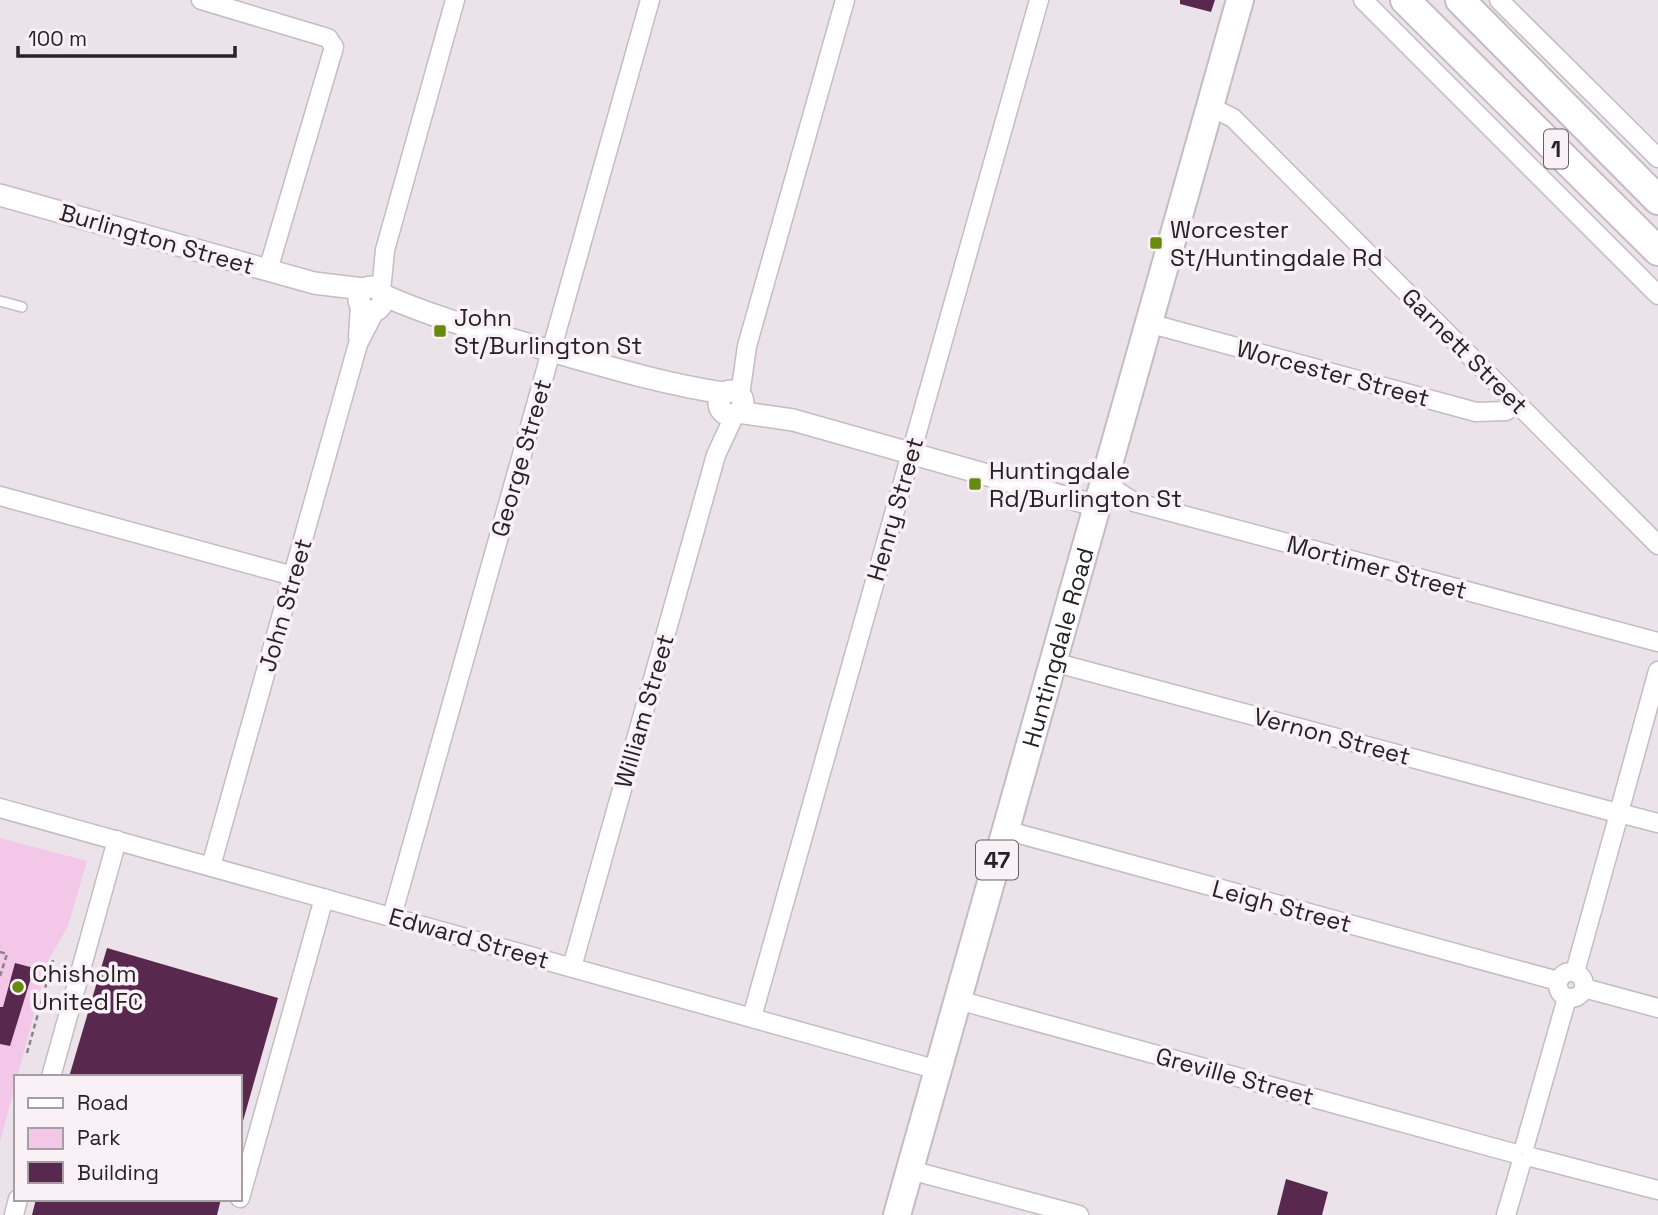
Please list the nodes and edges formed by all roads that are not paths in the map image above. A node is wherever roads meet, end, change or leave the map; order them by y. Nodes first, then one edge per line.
1 (201, 0) edge
2 (455, 0) edge
3 (650, 0) edge
4 (845, 0) edge
5 (1039, 0) edge
6 (1240, 0) edge
7 (1363, 0) edge
8 (1405, 0) edge
9 (1460, 0) edge
10 (1499, 0) edge
11 (1209, 106) junction
12 (1658, 158) edge
13 (0, 195) edge
14 (1658, 200) edge
15 (1658, 251) edge
16 (268, 270) junction
17 (1658, 295) edge
18 (371, 299) junction
19 (0, 301) edge
20 (22, 307) dead end
21 (1148, 324) junction
22 (551, 351) junction
23 (731, 403) junction
24 (1517, 403) junction
25 (911, 453) junction
26 (1105, 477) junction
27 (0, 496) edge
28 (1097, 506) junction
29 (1658, 545) edge
30 (293, 576) junction
31 (1658, 642) edge
32 (1053, 662) junction
33 (1658, 671) edge
34 (0, 808) edge
35 (1619, 813) junction
36 (1658, 823) edge
37 (1005, 830) junction
38 (117, 840) junction
39 (211, 866) junction
40 (324, 898) junction
41 (392, 916) junction
42 (572, 967) junction
43 (1574, 972) junction
44 (1558, 981) junction
45 (1584, 988) junction
46 (1567, 998) junction
47 (958, 1000) junction
48 (1658, 1008) edge
49 (752, 1017) junction
50 (938, 1070) junction
51 (52, 1075) edge
52 (1522, 1155) junction
53 (910, 1170) junction
54 (1658, 1190) edge
55 (242, 1192) edge
56 (897, 1215) edge
57 (1079, 1215) edge
58 (1506, 1215) edge

1 - 16 street
2 - 18 street, John Street
3 - 22 street, George Street
4 - 23 street, William Street
5 - 25 street, Henry Street
6 - 11 main road, Huntingdale Road / 47
7 - 17 street
8 - 15 highway, 1
9 - 14 highway, 1
10 - 12 street
11 - 21 main road, Huntingdale Road / 47
11 - 24 street, Garnett Street
13 - 16 street, Burlington Street
16 - 18 street, Burlington Street
18 - 22 street, Burlington Street
18 - 30 street, John Street
19 - 20 lane
21 - 24 street, Worcester Street
21 - 26 main road, Huntingdale Road / 47
22 - 23 street, Burlington Street
22 - 41 street, George Street
23 - 25 street, Burlington Street
23 - 42 street, William Street
24 - 29 street, Garnett Street
25 - 28 street, Burlington Street
25 - 49 street, Henry Street
26 - 28 main road, Huntingdale Road / 47
26 - 31 street, Mortimer Street
27 - 30 street
28 - 32 main road, Huntingdale Road / 47
30 - 39 street, John Street
32 - 35 street, Vernon Street
32 - 37 main road, Huntingdale Road / 47
33 - 35 street
34 - 38 street, Edward Street
35 - 36 street, Vernon Street
35 - 43 street
37 - 44 street, Leigh Street
37 - 47 main road, Huntingdale Road / 47
38 - 39 street, Edward Street
38 - 51 street
39 - 40 street, Edward Street
40 - 41 street, Edward Street
40 - 55 street
41 - 42 street, Edward Street
42 - 49 street, Edward Street
43 - 44 street
43 - 45 street
44 - 46 street
45 - 46 street
45 - 48 street
46 - 52 street
47 - 50 main road, Huntingdale Road / 47
47 - 52 street, Greville Street
49 - 50 street, Edward Street
50 - 53 main road, Huntingdale Road / 47
52 - 54 street, Greville Street
52 - 58 street
53 - 56 main road, Huntingdale Road / 47
53 - 57 street

